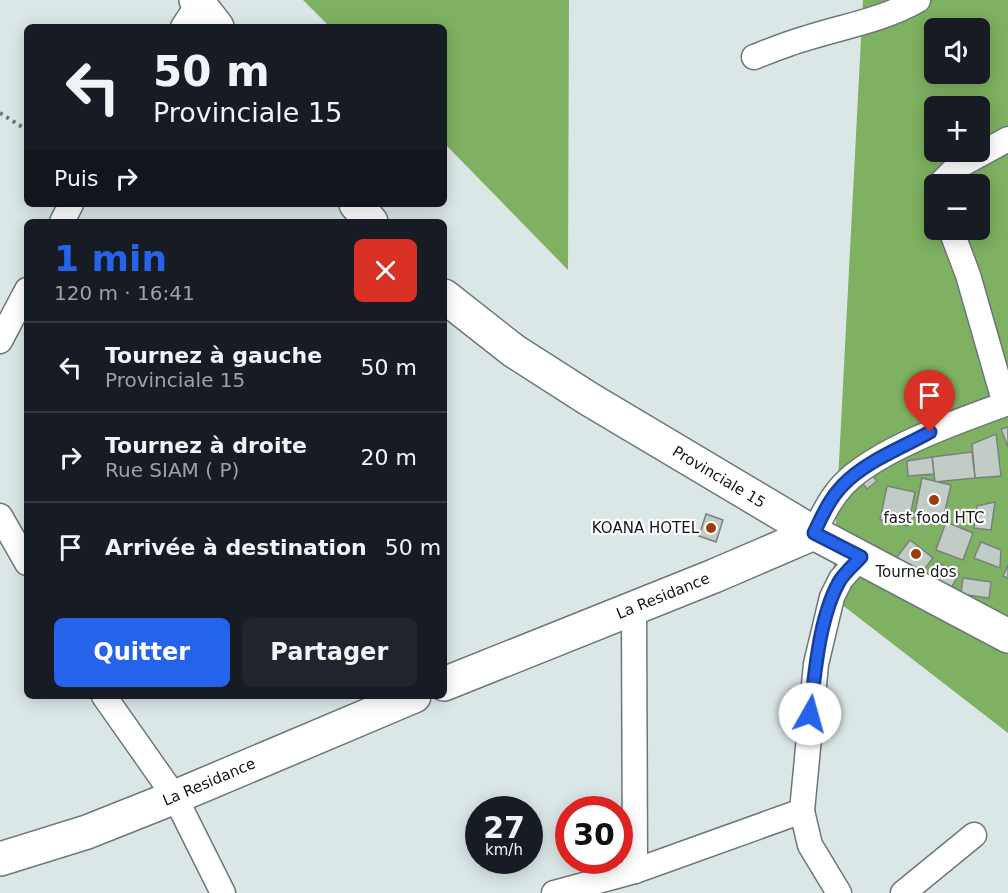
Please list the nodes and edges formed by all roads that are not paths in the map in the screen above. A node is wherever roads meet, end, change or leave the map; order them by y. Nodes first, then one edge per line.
1 (918, 0) edge
2 (754, 57) dead end
3 (1008, 139) edge
4 (950, 174) edge
5 (358, 207) edge
6 (368, 219) edge
7 (955, 240) edge
8 (24, 296) edge
9 (447, 298) edge
10 (0, 341) edge
11 (1007, 404) edge
12 (0, 516) edge
13 (814, 533) junction
14 (861, 557) junction
15 (24, 558) edge
16 (634, 608) junction
17 (1008, 636) edge
18 (447, 683) edge
19 (106, 699) edge
20 (407, 699) edge
21 (175, 797) junction
22 (802, 811) junction
23 (974, 835) dead end
24 (0, 859) edge
25 (635, 871) junction
26 (223, 893) edge
27 (554, 893) edge
28 (839, 893) edge
29 (903, 893) edge

1 - 2 street
3 - 4 street
5 - 6 street
7 - 11 street
8 - 10 street
9 - 13 street, Provinciale 15
11 - 13 street
12 - 15 street
13 - 14 street, Provinciale 15
13 - 16 street, La Residance
14 - 17 street, Provinciale 15
14 - 22 street
16 - 18 street, La Residance
16 - 25 street
19 - 21 street
20 - 21 street, La Residance
21 - 24 street, La Residance
21 - 26 street
22 - 25 street
22 - 28 street
23 - 29 street
25 - 27 street

